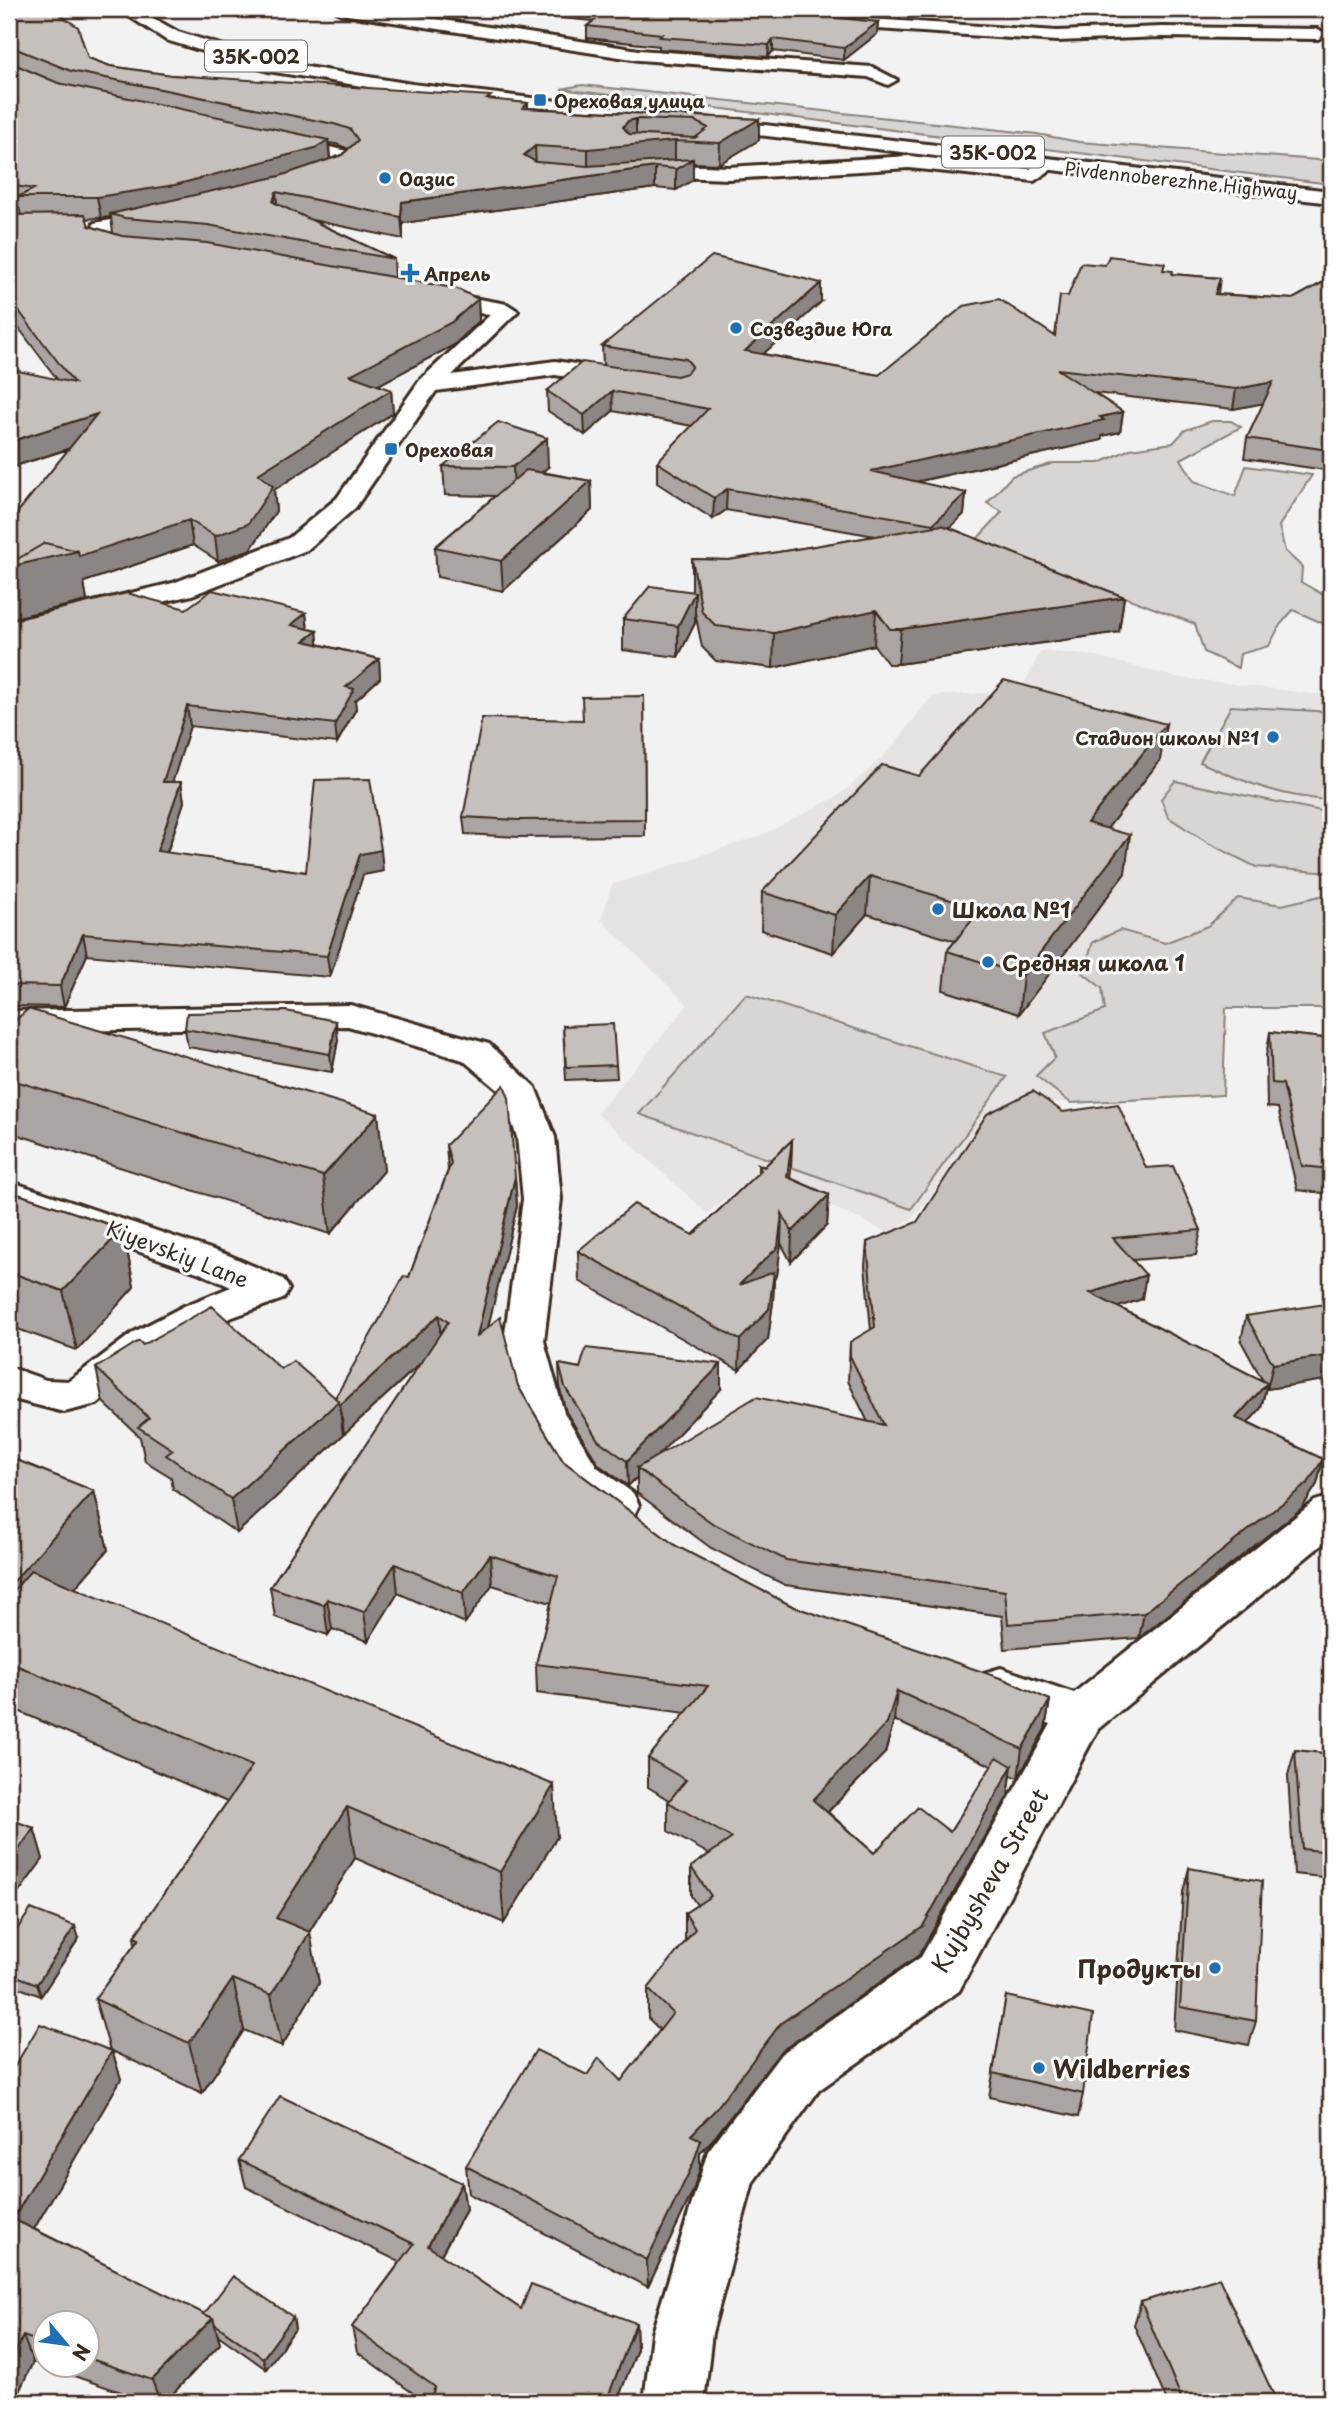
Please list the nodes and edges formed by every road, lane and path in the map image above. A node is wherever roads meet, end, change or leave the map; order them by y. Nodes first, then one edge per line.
1 (126, 9) edge
2 (138, 9) edge
3 (341, 9) edge
4 (803, 19) edge
5 (1318, 34) dead end
6 (888, 80) dead end
7 (255, 136) edge
8 (748, 152) edge
9 (861, 163) junction
10 (1048, 165) junction
11 (624, 177) edge
12 (285, 187) edge
13 (1331, 190) edge
14 (1331, 197) edge
15 (179, 215) edge
16 (75, 227) edge
17 (101, 227) junction
18 (158, 251) edge
19 (405, 293) edge
20 (650, 382) edge
21 (428, 385) junction
22 (9, 630) edge
23 (9, 1022) edge
24 (9, 1193) edge
25 (9, 1382) edge
26 (1330, 1517) edge
27 (649, 1528) edge
28 (962, 1674) edge
29 (1082, 1715) junction
30 (674, 2402) edge

1 - 10 main road, Pivdennoberezhne Highway
2 - 13 main road, Pivdennoberezhne Highway / 35К-002
3 - 6 main road
4 - 5 main road
7 - 12 main road
8 - 9 main road
9 - 10 main road
9 - 11 main road
10 - 14 main road, Pivdennoberezhne Highway
15 - 17 main road
16 - 17 main road
17 - 18 main road
19 - 21 main road
20 - 21 main road
21 - 22 main road
23 - 27 main road
24 - 25 main road, Kiyevskiy Lane
26 - 29 main road, Kujbysheva Street
28 - 29 main road
29 - 30 main road, Kujbysheva Street

